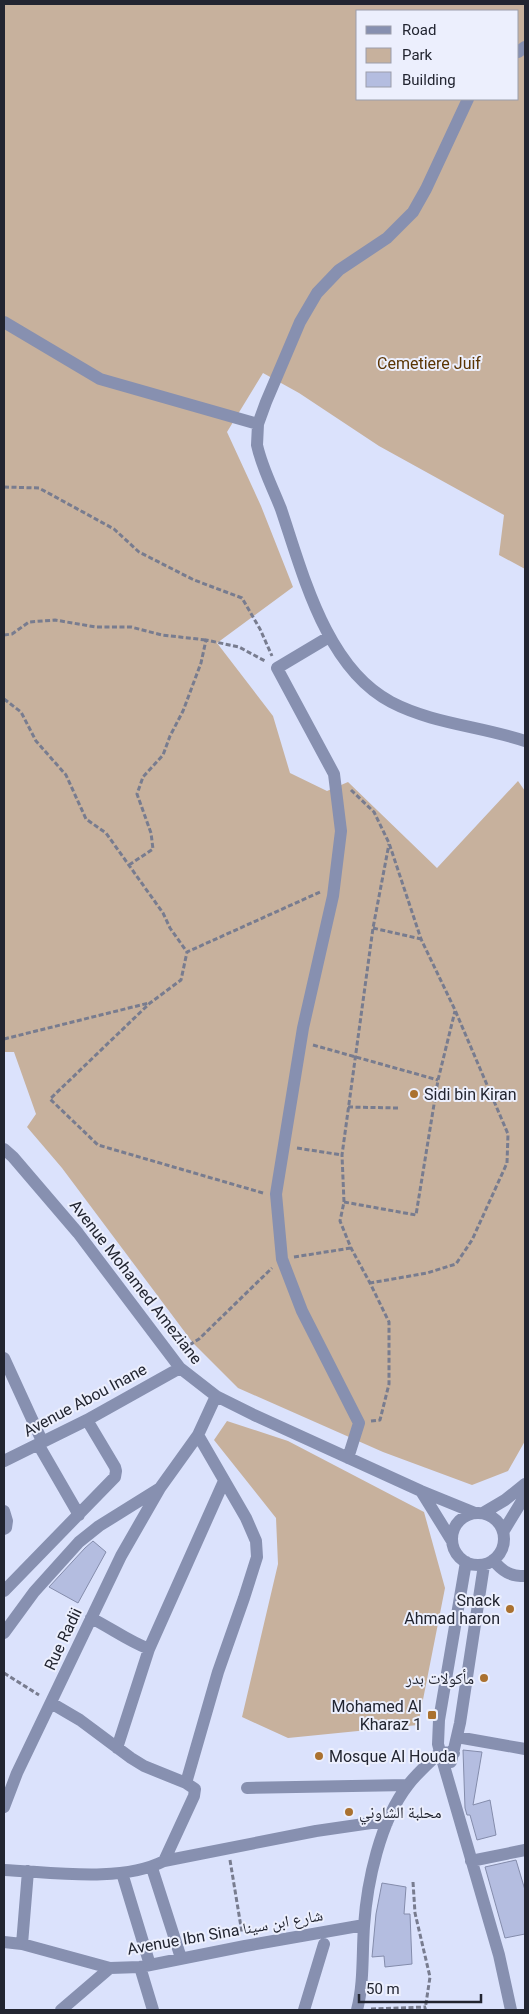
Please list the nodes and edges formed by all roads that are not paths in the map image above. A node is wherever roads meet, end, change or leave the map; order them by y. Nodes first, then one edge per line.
1 (468, 100) edge
2 (4, 322) edge
3 (258, 424) junction
4 (329, 637) junction
5 (525, 740) edge
6 (4, 1149) edge
7 (4, 1358) edge
8 (180, 1368) junction
9 (216, 1396) junction
10 (87, 1420) junction
11 (198, 1435) junction
12 (40, 1442) junction
13 (348, 1458) junction
14 (4, 1461) edge
15 (224, 1481) junction
16 (525, 1484) edge
17 (160, 1488) junction
18 (422, 1491) junction
19 (525, 1496) edge
20 (4, 1511) edge
21 (479, 1513) junction
22 (79, 1515) junction
23 (4, 1530) edge
24 (504, 1532) junction
25 (452, 1541) junction
26 (466, 1562) junction
27 (489, 1562) junction
28 (525, 1576) edge
29 (4, 1592) edge
30 (90, 1618) junction
31 (4, 1633) edge
32 (149, 1649) junction
33 (51, 1703) junction
34 (457, 1738) junction
35 (117, 1748) junction
36 (525, 1749) edge
37 (440, 1752) junction
38 (454, 1753) junction
39 (448, 1776) junction
40 (186, 1783) junction
41 (408, 1785) junction
42 (247, 1788) dead end
43 (4, 1807) edge
44 (387, 1823) junction
45 (525, 1850) edge
46 (164, 1861) junction
47 (471, 1861) junction
48 (152, 1868) junction
49 (4, 1870) edge
50 (28, 1871) junction
51 (122, 1873) junction
52 (364, 1925) junction
53 (4, 1942) edge
54 (22, 1944) junction
55 (324, 1944) dead end
56 (182, 1958) junction
57 (145, 1966) junction
58 (110, 1968) junction
59 (61, 2010) edge
60 (153, 2010) edge
61 (304, 2010) edge
62 (357, 2010) edge
63 (511, 2010) edge

1 - 3 street
2 - 3 street
3 - 4 street
4 - 5 street
4 - 13 street
6 - 8 street, Avenue Mohamed Ameziane
7 - 12 street
8 - 9 street, Avenue Mohamed Ameziane
8 - 10 street, Avenue Abou Inane
9 - 11 street, Rue Radii
9 - 13 street, Avenue Mohamed Ameziane
10 - 12 street, Avenue Abou Inane
10 - 22 street
11 - 15 street
11 - 17 street, Rue Radii
12 - 14 street, Avenue Abou Inane
12 - 22 street
13 - 18 street, Avenue Mohamed Ameziane
15 - 32 street
15 - 40 street
16 - 21 street
17 - 30 street, Rue Radii
17 - 31 street
18 - 21 street, Avenue Mohamed Ameziane
18 - 25 street
19 - 24 street
20 - 23 street
21 - 24 street
21 - 25 street
22 - 29 street
24 - 27 street
25 - 26 street
26 - 27 street
26 - 37 street
27 - 28 street
27 - 34 street
30 - 32 street
30 - 33 street, Rue Radii
32 - 35 street
33 - 35 street
33 - 43 street, Rue Radii
34 - 36 street
34 - 38 street
35 - 40 street
37 - 38 street
37 - 39 street
37 - 41 street
38 - 39 street
39 - 47 street
40 - 46 street
41 - 42 street
41 - 44 street
44 - 46 street
44 - 52 street
45 - 47 street
46 - 48 street
47 - 63 street
48 - 51 street
48 - 56 street
49 - 50 street
50 - 51 street
50 - 54 street
51 - 57 street
52 - 56 street, Avenue Ibn Sina شارع ابن سينا
52 - 62 street
53 - 54 street, Avenue Ibn Sina شارع ابن سينا
54 - 58 street, Avenue Ibn Sina شارع ابن سينا
55 - 61 street
56 - 57 street, Avenue Ibn Sina شارع ابن سينا
57 - 58 street, Avenue Ibn Sina شارع ابن سينا
57 - 60 street
58 - 59 street

